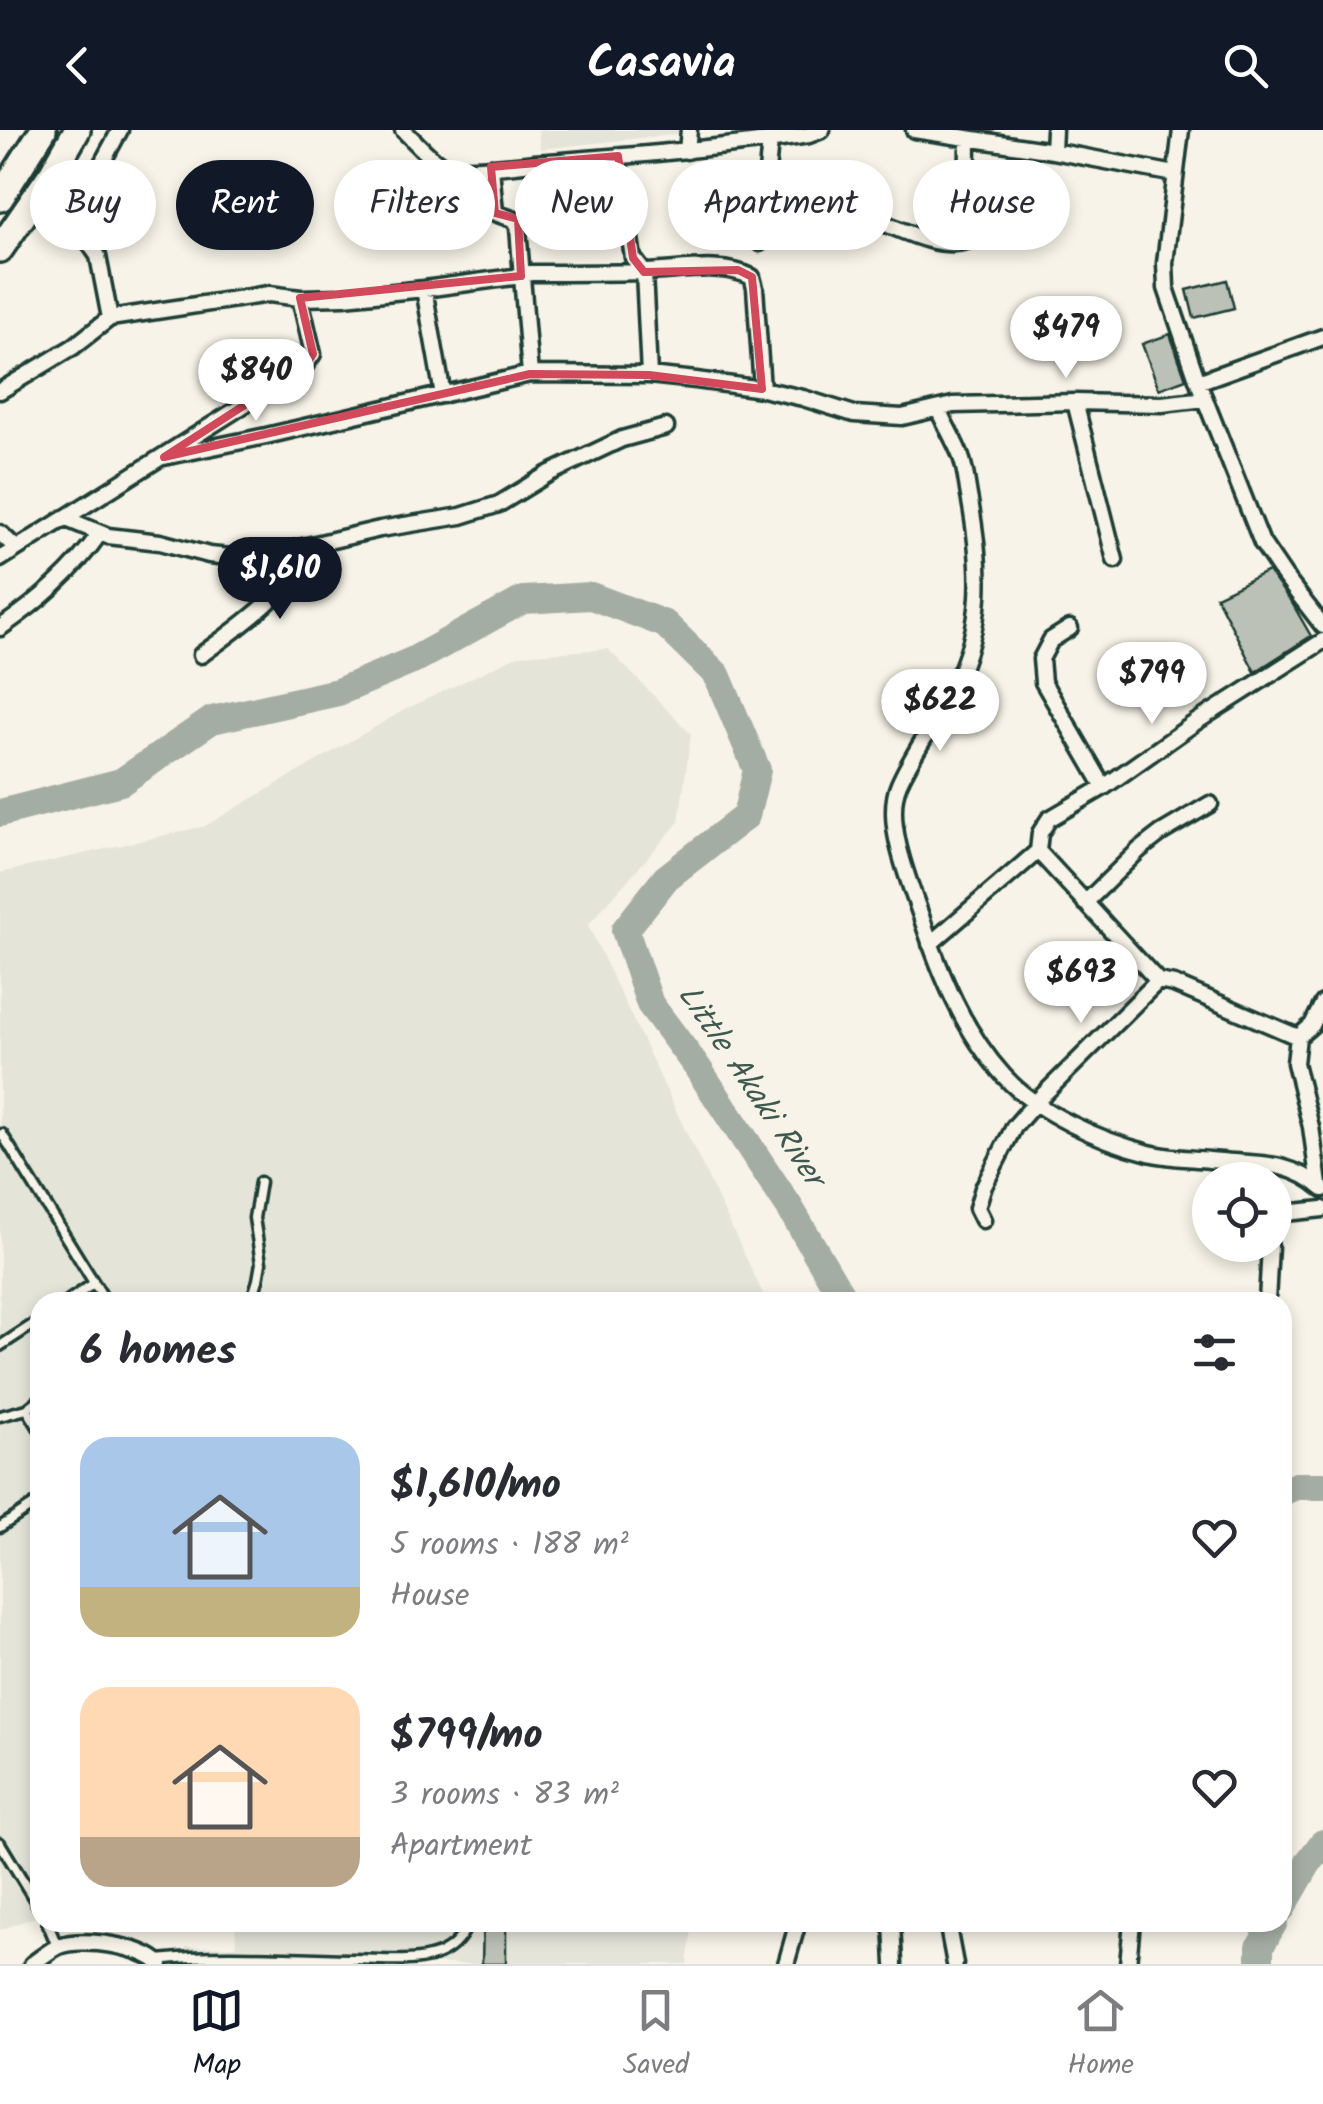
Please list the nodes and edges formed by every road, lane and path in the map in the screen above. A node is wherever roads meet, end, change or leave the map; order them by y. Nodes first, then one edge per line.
1 (43, 130) edge
2 (77, 130) edge
3 (120, 130) edge
4 (403, 130) edge
5 (689, 130) edge
6 (819, 130) edge
7 (914, 130) edge
8 (1054, 130) edge
9 (1181, 130) edge
10 (968, 138) junction
11 (770, 141) junction
12 (687, 151) junction
13 (1052, 151) junction
14 (618, 156) junction
15 (60, 160) edge
16 (104, 160) edge
17 (437, 160) edge
18 (768, 160) edge
19 (495, 166) edge
20 (1175, 174) junction
21 (0, 198) edge
22 (30, 205) edge
23 (495, 212) edge
24 (893, 226) edge
25 (0, 249) edge
26 (94, 250) edge
27 (644, 272) junction
28 (521, 276) junction
29 (424, 289) junction
30 (300, 298) junction
31 (110, 318) junction
32 (1323, 338) edge
33 (530, 374) junction
34 (649, 375) junction
35 (1198, 382) junction
36 (762, 389) junction
37 (0, 391) edge
38 (443, 395) junction
39 (1205, 399) junction
40 (1075, 402) junction
41 (938, 409) junction
42 (666, 428) dead end
43 (164, 457) junction
44 (64, 518) junction
45 (0, 533) edge
46 (100, 533) junction
47 (312, 546) junction
48 (16, 548) junction
49 (0, 558) edge
50 (1114, 560) dead end
51 (1323, 626) edge
52 (0, 628) edge
53 (1070, 628) dead end
54 (1323, 641) edge
55 (201, 655) dead end
56 (1104, 786) junction
57 (1210, 804) dead end
58 (1038, 850) junction
59 (1085, 903) junction
60 (930, 944) junction
61 (1158, 981) junction
62 (1323, 1003) edge
63 (1298, 1038) junction
64 (1034, 1103) junction
65 (2, 1134) edge
66 (260, 1182) dead end
67 (1321, 1187) edge
68 (1323, 1209) edge
69 (1292, 1213) edge
70 (983, 1220) dead end
71 (1269, 1262) edge
72 (93, 1284) junction
73 (81, 1292) edge
74 (99, 1292) edge
75 (254, 1292) edge
76 (1268, 1292) edge
77 (30, 1326) edge
78 (0, 1346) edge
79 (30, 1407) edge
80 (27, 1409) junction
81 (30, 1414) edge
82 (0, 1416) edge
83 (30, 1508) edge
84 (0, 1527) edge
85 (1, 1845) edge
86 (28, 1888) joint
87 (30, 1892) edge
88 (52, 1932) edge
89 (465, 1932) edge
90 (795, 1932) edge
91 (892, 1932) edge
92 (949, 1932) edge
93 (1131, 1932) edge
94 (57, 1946) junction
95 (159, 1962) edge
96 (32, 1964) edge
97 (786, 1964) edge
98 (894, 1964) edge
99 (955, 1964) edge
100 (1128, 1964) edge

1 - 21 highway
2 - 15 highway
3 - 16 street
4 - 17 street
5 - 12 street
6 - 11 street
7 - 10 street
8 - 13 street
9 - 20 street
10 - 13 street
10 - 24 street
11 - 12 street
11 - 18 street
12 - 14 street
13 - 20 street
14 - 19 street
14 - 27 street
20 - 35 street
22 - 25 highway
23 - 28 street
26 - 31 street
27 - 28 street
27 - 34 street
27 - 36 street
28 - 29 street
28 - 33 street
29 - 30 street
29 - 38 street
30 - 31 street
30 - 43 street
31 - 37 street
32 - 35 street
33 - 34 street
33 - 38 street
34 - 36 street
35 - 39 street
36 - 41 street
38 - 43 street
39 - 40 street
39 - 51 street
40 - 41 street
40 - 50 street
41 - 60 street
42 - 47 street
43 - 44 street
44 - 46 street
44 - 48 street
45 - 48 street
46 - 47 street
46 - 52 street
47 - 55 street
48 - 49 street
53 - 56 street
54 - 56 street
56 - 58 street
57 - 59 street
58 - 59 street
58 - 60 street
59 - 61 street
60 - 64 street
61 - 63 street
61 - 64 street
62 - 63 street
63 - 67 street
64 - 67 street
64 - 70 street
65 - 72 lane
66 - 75 lane
68 - 69 street
71 - 76 street
72 - 73 lane
72 - 74 lane
77 - 78 lane
79 - 80 lane
80 - 81 lane
80 - 82 lane
83 - 84 lane
85 - 86 lane
86 - 87 lane
88 - 94 lane
89 - 95 lane
90 - 97 street
91 - 98 street
92 - 99 street
93 - 100 street
94 - 95 street
94 - 96 street

